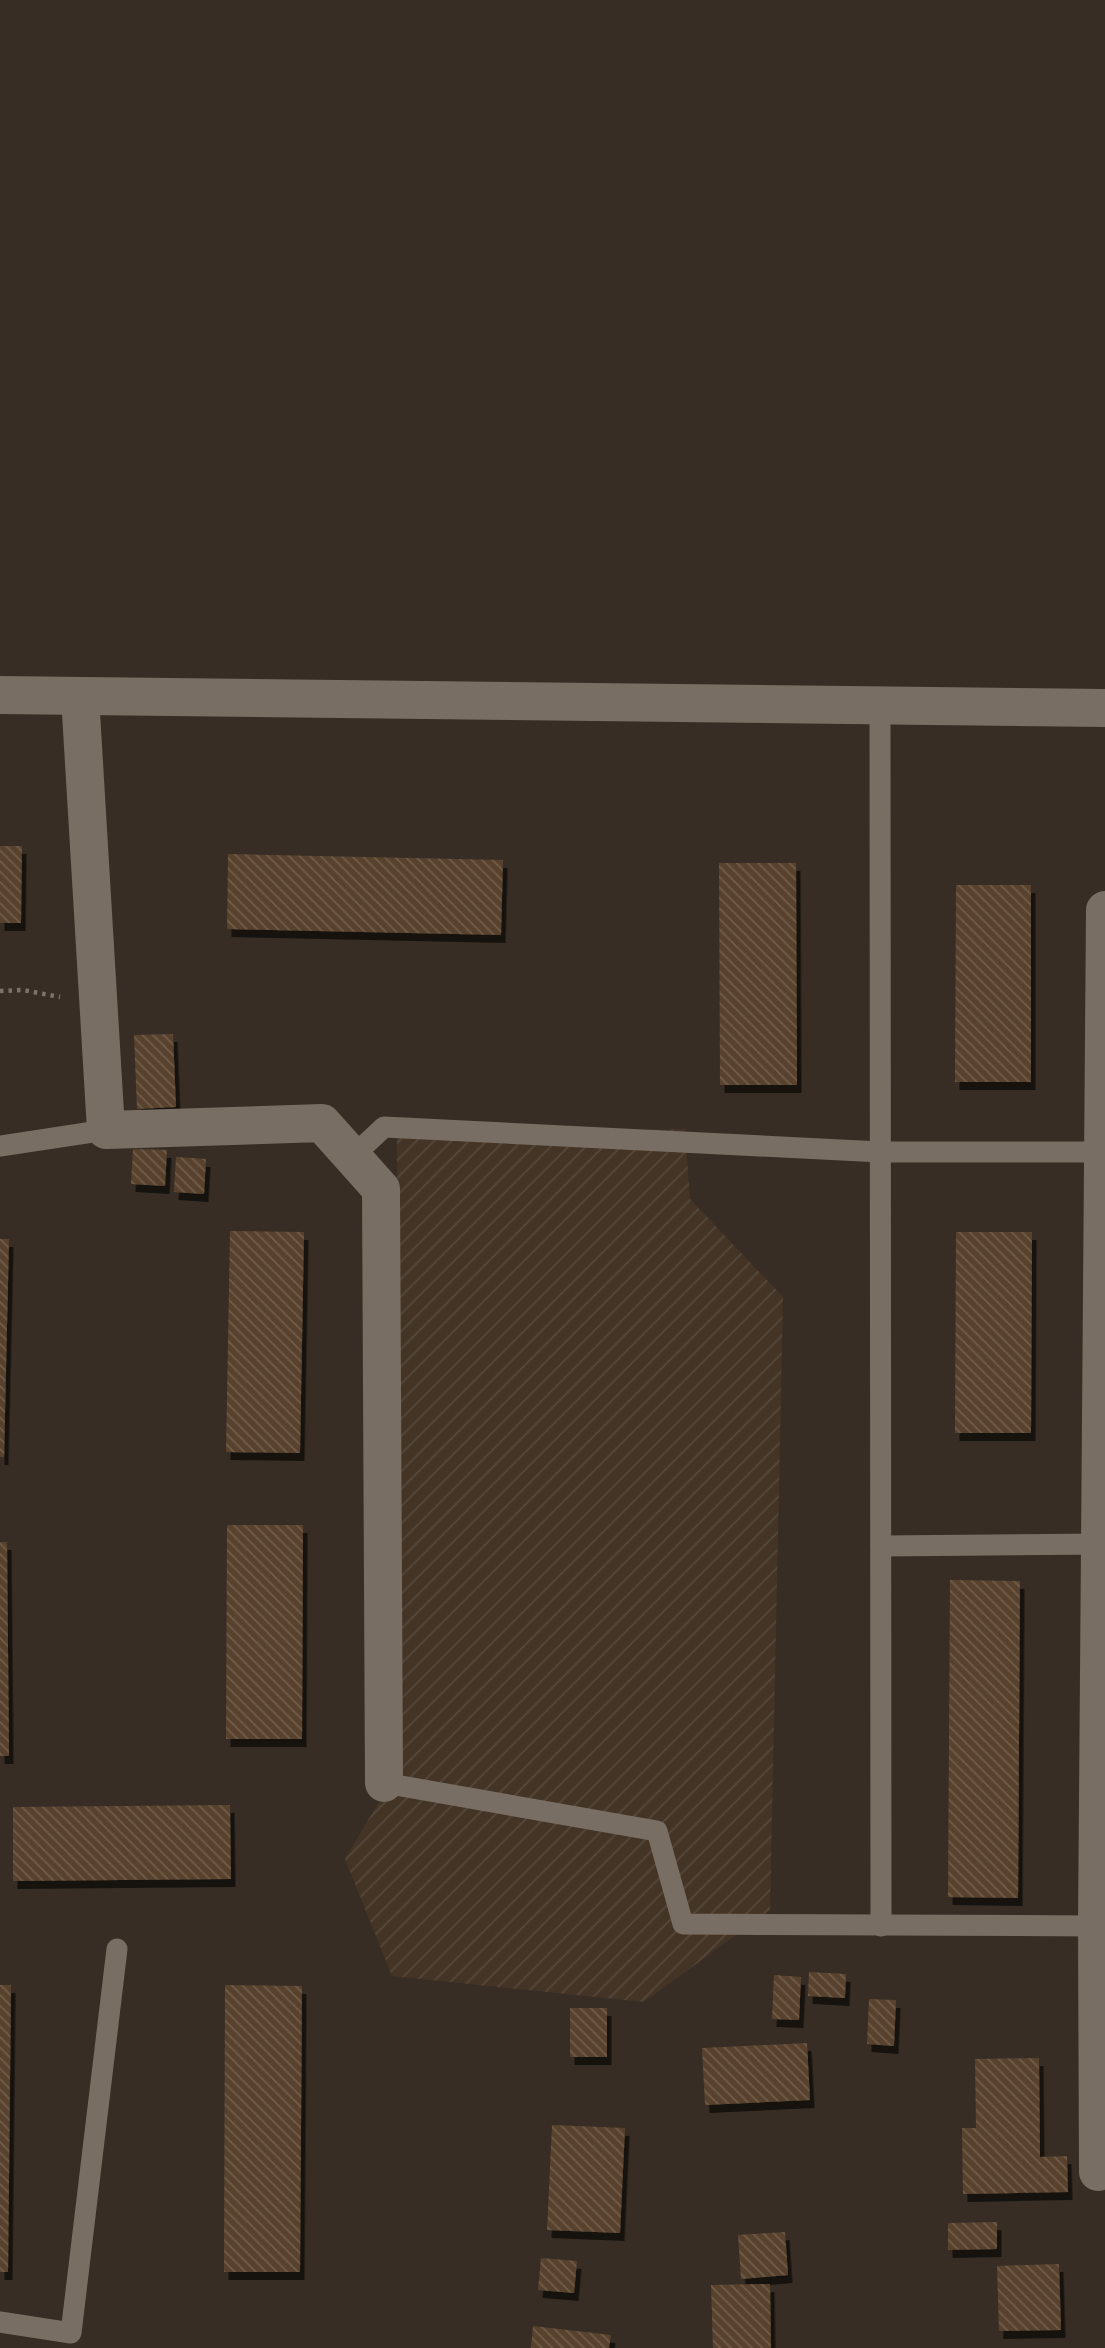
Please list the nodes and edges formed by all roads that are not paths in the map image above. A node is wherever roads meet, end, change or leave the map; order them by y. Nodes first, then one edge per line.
1 (0, 695) edge
2 (80, 696) junction
3 (880, 706) junction
4 (1105, 708) edge
5 (1105, 910) edge
6 (106, 1130) junction
7 (0, 1146) edge
8 (881, 1152) junction
9 (1103, 1152) edge
10 (352, 1157) junction
11 (1102, 1544) edge
12 (881, 1546) junction
13 (384, 1783) joint
14 (881, 1926) junction
15 (1097, 1926) junction
16 (117, 1948) dead end
17 (1098, 2172) dead end
18 (0, 2322) edge
19 (70, 2341) edge

1 - 2 street
2 - 3 street
2 - 6 street
3 - 4 street
3 - 8 lane
5 - 9 street
6 - 7 lane
6 - 10 street
8 - 9 lane
8 - 10 lane
8 - 12 lane
9 - 11 street
10 - 13 street
11 - 12 lane
11 - 15 street
12 - 14 lane
13 - 14 lane
14 - 15 lane
15 - 17 street
16 - 19 lane
18 - 19 lane

